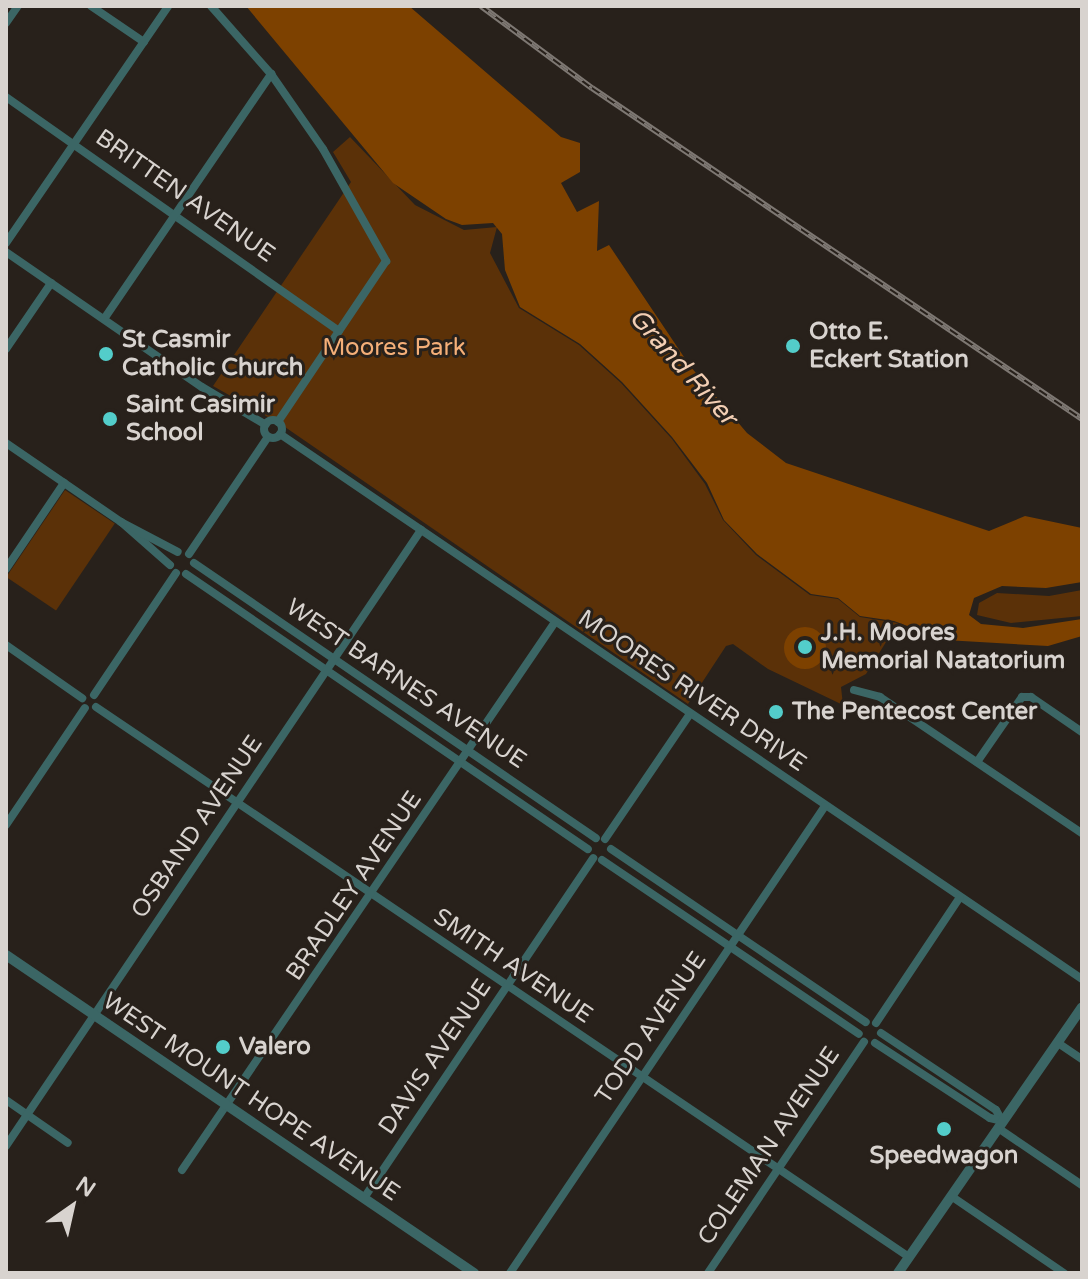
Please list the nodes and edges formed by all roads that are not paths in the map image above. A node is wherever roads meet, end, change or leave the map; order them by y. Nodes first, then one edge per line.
1 (18, 6) edge
2 (91, 6) edge
3 (168, 6) edge
4 (211, 6) edge
5 (6, 23) edge
6 (144, 42) junction
7 (271, 74) junction
8 (6, 97) edge
9 (74, 144) junction
10 (176, 215) junction
11 (6, 243) edge
12 (6, 252) edge
13 (51, 283) junction
14 (104, 319) junction
15 (339, 331) junction
16 (6, 349) edge
17 (278, 422) junction
18 (266, 425) junction
19 (280, 434) junction
20 (268, 437) junction
21 (6, 443) edge
22 (64, 483) junction
23 (121, 522) junction
24 (421, 530) junction
25 (178, 552) junction
26 (189, 554) junction
27 (194, 563) junction
28 (6, 569) edge
29 (173, 569) junction
30 (186, 574) junction
31 (555, 622) junction
32 (6, 645) edge
33 (334, 660) junction
34 (326, 671) junction
35 (854, 690) dead end
36 (94, 695) junction
37 (82, 698) junction
38 (96, 707) junction
39 (85, 708) junction
40 (690, 714) junction
41 (1082, 732) edge
42 (469, 751) junction
43 (977, 762) junction
44 (461, 763) junction
45 (237, 802) junction
46 (825, 806) junction
47 (6, 825) edge
48 (1082, 833) edge
49 (601, 838) junction
50 (588, 849) junction
51 (611, 849) junction
52 (598, 859) junction
53 (372, 895) junction
54 (960, 897) junction
55 (738, 935) junction
56 (730, 947) junction
57 (6, 955) edge
58 (1082, 979) edge
59 (507, 986) junction
60 (1082, 1007) edge
61 (94, 1014) junction
62 (871, 1022) junction
63 (881, 1033) junction
64 (861, 1038) junction
65 (875, 1043) junction
66 (1058, 1043) junction
67 (1082, 1059) edge
68 (642, 1078) junction
69 (6, 1100) edge
70 (230, 1107) junction
71 (28, 1114) junction
72 (1000, 1124) junction
73 (68, 1143) dead end
74 (6, 1146) edge
75 (182, 1170) dead end
76 (777, 1170) junction
77 (1082, 1185) edge
78 (951, 1196) junction
79 (364, 1198) junction
80 (909, 1257) junction
81 (474, 1273) edge
82 (510, 1273) edge
83 (708, 1273) edge
84 (898, 1273) edge
85 (1064, 1273) edge

1 - 5 street
2 - 6 street
3 - 6 street
4 - 7 street
6 - 9 street
7 - 10 street
7 - 15 street
8 - 9 street, BRITTEN AVENUE
9 - 10 street, BRITTEN AVENUE
9 - 11 street
10 - 14 street
10 - 15 street, BRITTEN AVENUE
12 - 13 street
13 - 14 street
13 - 16 street
14 - 18 street
15 - 17 street
17 - 18 street
17 - 19 street
18 - 20 street
19 - 20 street
19 - 24 street, MOORES RIVER DRIVE
20 - 26 street
21 - 22 street
22 - 23 street
22 - 28 street
23 - 25 street
23 - 29 street
24 - 31 street, MOORES RIVER DRIVE
24 - 33 street, OSBAND AVENUE
25 - 26 street
25 - 29 street
26 - 27 street
27 - 30 street
27 - 33 street, WEST BARNES AVENUE
29 - 30 street
29 - 36 street
30 - 34 street, WEST BARNES AVENUE
31 - 40 street, MOORES RIVER DRIVE
31 - 42 street, BRADLEY AVENUE
32 - 37 street
33 - 34 street, OSBAND AVENUE
33 - 42 street, WEST BARNES AVENUE
34 - 44 street, WEST BARNES AVENUE
34 - 45 street, OSBAND AVENUE
35 - 43 street
36 - 37 street
36 - 38 street
37 - 39 street
38 - 39 street
38 - 45 street, SMITH AVENUE
39 - 47 street
40 - 46 street, MOORES RIVER DRIVE
40 - 49 street
41 - 43 street
42 - 44 street, BRADLEY AVENUE
42 - 49 street, WEST BARNES AVENUE
43 - 48 street
44 - 50 street, WEST BARNES AVENUE
44 - 53 street, BRADLEY AVENUE
45 - 53 street, SMITH AVENUE
45 - 61 street, OSBAND AVENUE
46 - 54 street, MOORES RIVER DRIVE
46 - 55 street, TODD AVENUE
49 - 50 street
49 - 51 street
50 - 52 street
51 - 52 street, DAVIS AVENUE
51 - 55 street
52 - 56 street
52 - 59 street, DAVIS AVENUE
53 - 59 street, SMITH AVENUE
53 - 70 street, BRADLEY AVENUE
54 - 58 street, MOORES RIVER DRIVE
54 - 62 street
55 - 56 street, TODD AVENUE
55 - 62 street
56 - 64 street
56 - 68 street, TODD AVENUE
57 - 61 street, WEST MOUNT HOPE AVENUE
59 - 68 street, SMITH AVENUE
59 - 79 street, DAVIS AVENUE
60 - 66 street
61 - 70 street, WEST MOUNT HOPE AVENUE
61 - 71 street, OSBAND AVENUE
62 - 63 street
62 - 64 street, COLEMAN AVENUE
63 - 65 street
63 - 72 street
64 - 65 street
64 - 76 street, COLEMAN AVENUE
65 - 72 street
66 - 67 street
66 - 72 street
68 - 76 street, SMITH AVENUE
68 - 82 street, TODD AVENUE
69 - 71 street
70 - 75 street, BRADLEY AVENUE
70 - 79 street, WEST MOUNT HOPE AVENUE
71 - 73 street
71 - 74 street, OSBAND AVENUE
72 - 77 street
72 - 78 street
76 - 80 street, SMITH AVENUE
76 - 83 street, COLEMAN AVENUE
78 - 80 street
78 - 85 street
79 - 81 street, WEST MOUNT HOPE AVENUE
80 - 84 street

